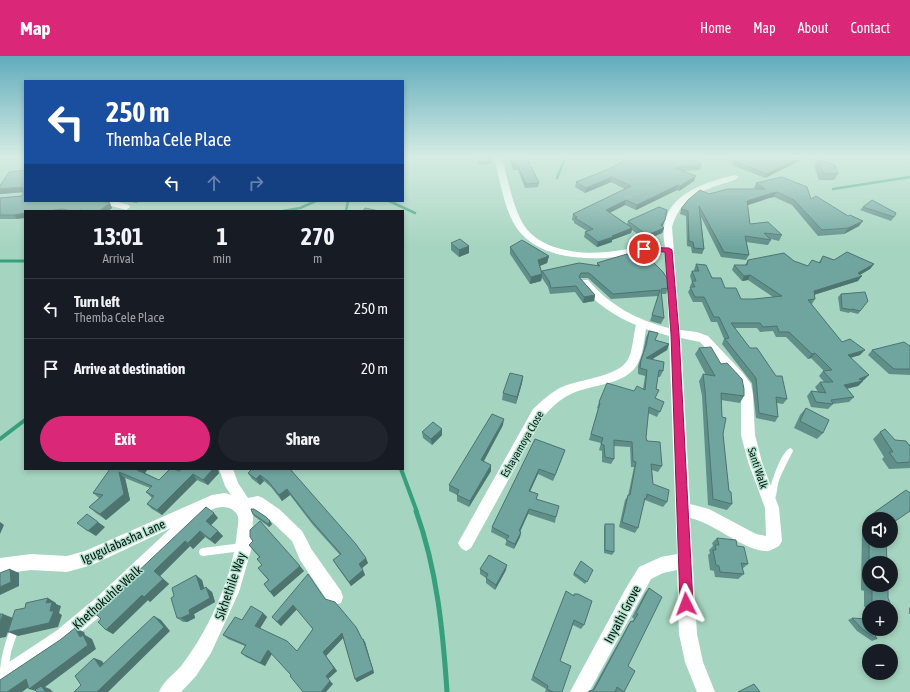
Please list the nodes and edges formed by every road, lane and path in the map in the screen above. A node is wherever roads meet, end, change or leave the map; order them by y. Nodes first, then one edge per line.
1 (507, 188) edge
2 (704, 188) edge
3 (108, 202) edge
4 (126, 207) dead end
5 (669, 250) junction
6 (584, 282) edge
7 (642, 323) junction
8 (675, 334) junction
9 (790, 451) dead end
10 (226, 470) edge
11 (206, 505) junction
12 (771, 505) junction
13 (241, 508) junction
14 (682, 508) junction
15 (466, 543) dead end
16 (244, 547) junction
17 (203, 552) dead end
18 (684, 561) junction
19 (0, 566) edge
20 (335, 597) dead end
21 (19, 616) edge
22 (1, 679) edge
23 (168, 692) edge
24 (579, 692) edge
25 (706, 692) edge

1 - 5 street
2 - 5 street
3 - 4 street
5 - 8 street
6 - 7 street
7 - 8 street, Santi Walk
7 - 15 street, Eshayamoya Close
8 - 12 street, Santi Walk
8 - 14 street
9 - 12 lane
10 - 13 street, Sikhethile Way
11 - 13 street, Igugulabasha Lane
11 - 19 street, Igugulabasha Lane
11 - 22 street, Khethokuhle Walk
12 - 14 street, Santi Walk
13 - 16 street, Sikhethile Way
13 - 20 street
14 - 18 street
16 - 17 lane
16 - 23 street, Sikhethile Way
18 - 24 street, Inyathi Grove
18 - 25 street
21 - 22 lane

